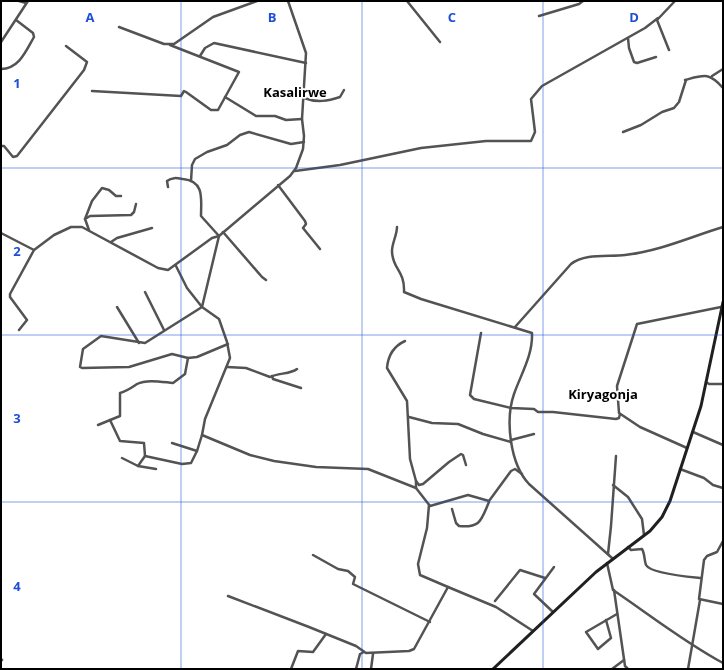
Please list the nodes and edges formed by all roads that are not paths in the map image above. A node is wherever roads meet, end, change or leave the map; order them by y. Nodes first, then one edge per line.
1 (19, 1) edge
2 (257, 1) edge
3 (288, 1) edge
4 (407, 1) edge
5 (583, 1) edge
6 (675, 1) edge
7 (27, 2) edge
8 (539, 16) dead end
9 (658, 18) junction
10 (16, 20) junction
11 (119, 27) dead end
12 (628, 38) junction
13 (1, 42) edge
14 (440, 42) dead end
15 (170, 45) junction
16 (66, 46) dead end
17 (669, 50) dead end
18 (200, 56) junction
19 (656, 57) dead end
20 (306, 62) junction
21 (1, 69) edge
22 (723, 69) edge
23 (711, 77) junction
24 (686, 80) junction
25 (683, 85) dead end
26 (723, 88) edge
27 (344, 90) dead end
28 (92, 91) dead end
29 (226, 97) junction
30 (304, 98) junction
31 (302, 119) junction
32 (623, 132) dead end
33 (304, 142) junction
34 (1, 146) edge
35 (294, 171) junction
36 (192, 181) junction
37 (278, 185) junction
38 (168, 187) dead end
39 (121, 196) dead end
40 (136, 204) dead end
41 (85, 219) junction
42 (397, 227) dead end
43 (723, 227) edge
44 (152, 228) dead end
45 (90, 232) junction
46 (223, 232) junction
47 (1, 233) edge
48 (219, 236) junction
49 (111, 242) junction
50 (320, 249) dead end
51 (34, 250) junction
52 (176, 265) junction
53 (266, 280) dead end
54 (145, 292) dead end
55 (723, 302) edge
56 (117, 307) dead end
57 (202, 307) junction
58 (722, 307) edge
59 (515, 327) junction
60 (19, 330) dead end
61 (164, 330) junction
62 (480, 333) dead end
63 (405, 341) dead end
64 (139, 344) junction
65 (228, 344) junction
66 (188, 358) junction
67 (227, 367) junction
68 (296, 369) dead end
69 (272, 376) junction
70 (706, 382) junction
71 (723, 384) edge
72 (301, 388) dead end
73 (511, 408) junction
74 (620, 414) junction
75 (409, 417) junction
76 (110, 420) junction
77 (98, 425) dead end
78 (692, 432) junction
79 (534, 434) dead end
80 (202, 435) junction
81 (511, 441) junction
82 (172, 443) dead end
83 (723, 444) edge
84 (687, 448) junction
85 (197, 451) junction
86 (145, 456) junction
87 (616, 456) dead end
88 (122, 458) dead end
89 (466, 465) dead end
90 (138, 466) junction
91 (156, 469) dead end
92 (680, 469) junction
93 (522, 474) junction
94 (416, 481) junction
95 (613, 485) junction
96 (416, 488) junction
97 (723, 488) edge
98 (489, 501) junction
99 (429, 505) junction
100 (452, 509) dead end
101 (644, 535) junction
102 (723, 541) edge
103 (628, 548) junction
104 (608, 554) junction
105 (314, 555) dead end
106 (612, 558) junction
107 (607, 563) junction
108 (554, 567) dead end
109 (545, 578) junction
110 (701, 578) junction
111 (448, 587) junction
112 (614, 590) junction
113 (228, 596) dead end
114 (700, 600) junction
115 (495, 601) dead end
116 (723, 604) edge
117 (553, 612) junction
118 (617, 614) junction
119 (606, 620) junction
120 (430, 622) junction
121 (533, 632) junction
122 (326, 634) junction
123 (692, 645) junction
124 (364, 652) junction
125 (373, 654) junction
126 (624, 660) junction
127 (723, 663) edge
128 (291, 669) edge
129 (356, 669) edge
130 (371, 669) edge
131 (493, 669) edge
132 (612, 669) edge
133 (628, 669) edge
134 (688, 669) edge

1 - 7 street
2 - 15 street
3 - 20 street
4 - 14 street
5 - 8 street
6 - 9 street
7 - 10 street
9 - 12 street
9 - 17 street
10 - 13 street
10 - 21 street
11 - 15 street
12 - 19 street
12 - 35 street
15 - 18 street
16 - 34 street
18 - 20 street
18 - 29 street
20 - 30 street
22 - 23 street
23 - 24 street
23 - 26 street
24 - 25 street
24 - 32 street
27 - 30 street
28 - 29 street
29 - 31 street
30 - 31 street
31 - 33 street
33 - 35 street
33 - 36 street
35 - 37 street
36 - 38 street
36 - 48 street
37 - 46 street
37 - 50 street
39 - 41 street
40 - 41 street
41 - 45 street
42 - 59 street
43 - 59 street
44 - 49 street
45 - 49 street
45 - 51 street
46 - 48 street
46 - 53 street
47 - 51 street
48 - 52 street
48 - 57 street
49 - 52 street
51 - 60 street
52 - 57 street
54 - 61 street
55 - 58 street
56 - 64 street
57 - 61 street
57 - 65 street
58 - 70 street
58 - 74 street
59 - 73 street
61 - 64 street
62 - 73 street
63 - 75 street
64 - 66 street
65 - 66 street
65 - 67 street
66 - 76 street
67 - 69 street
67 - 80 street
68 - 69 street
69 - 72 street
70 - 71 street
70 - 78 street
73 - 74 street
73 - 81 street
74 - 84 street
75 - 81 street
75 - 94 street
76 - 77 street
76 - 86 street
78 - 83 street
78 - 84 street
79 - 81 street
80 - 85 street
80 - 96 street
81 - 93 street
82 - 85 street
84 - 92 street
85 - 86 street
86 - 90 street
87 - 95 street
88 - 90 street
89 - 94 street
90 - 91 street
92 - 97 street
92 - 101 street
93 - 98 street
93 - 104 street
94 - 96 street
95 - 101 street
95 - 104 street
96 - 99 street
98 - 99 street
98 - 100 street
99 - 111 street
101 - 103 street
102 - 110 street
103 - 106 street
103 - 110 street
104 - 106 street
105 - 120 street
106 - 107 street
107 - 112 street
107 - 117 street
108 - 109 street
109 - 115 street
109 - 117 street
110 - 114 street
111 - 120 street
111 - 121 street
112 - 118 street
112 - 123 street
113 - 122 street
114 - 116 street
114 - 123 street
117 - 121 street
118 - 119 street
118 - 126 street
119 - 119 street
120 - 125 street
121 - 131 street
122 - 124 street
122 - 128 street
123 - 127 street
123 - 134 street
124 - 125 street
124 - 129 street
125 - 130 street
126 - 132 street
126 - 133 street

